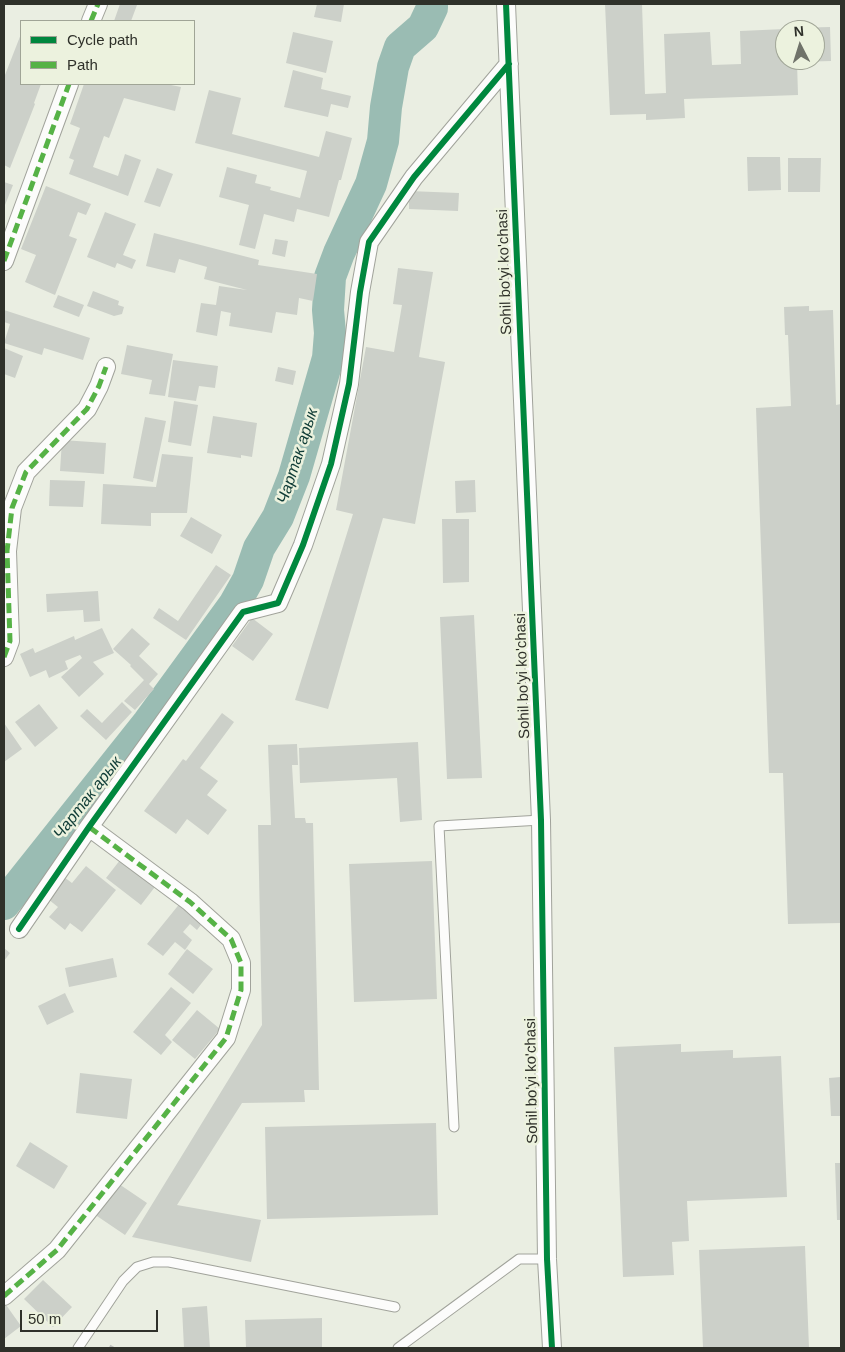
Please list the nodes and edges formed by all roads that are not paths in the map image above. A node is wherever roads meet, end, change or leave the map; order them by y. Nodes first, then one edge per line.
1 (98, 4) edge
2 (506, 4) edge
3 (91, 20) edge
4 (509, 64) junction
5 (69, 85) edge
6 (10, 230) edge
7 (4, 261) edge
8 (106, 367) dead end
9 (4, 658) edge
10 (541, 820) junction
11 (89, 827) junction
12 (19, 929) dead end
13 (454, 1127) dead end
14 (546, 1258) junction
15 (4, 1296) edge
16 (395, 1307) dead end
17 (78, 1348) edge
18 (398, 1348) edge
19 (552, 1348) edge

1 - 3 street
2 - 4 street, Sohil bo'yi ko'chasi
4 - 10 street, Sohil bo'yi ko'chasi
4 - 11 street
5 - 6 street
6 - 7 street
8 - 9 street
10 - 13 lane
10 - 14 street, Sohil bo'yi ko'chasi
11 - 12 street
11 - 15 street
14 - 18 lane
14 - 19 street, Sohil bo'yi ko'chasi
16 - 17 lane

